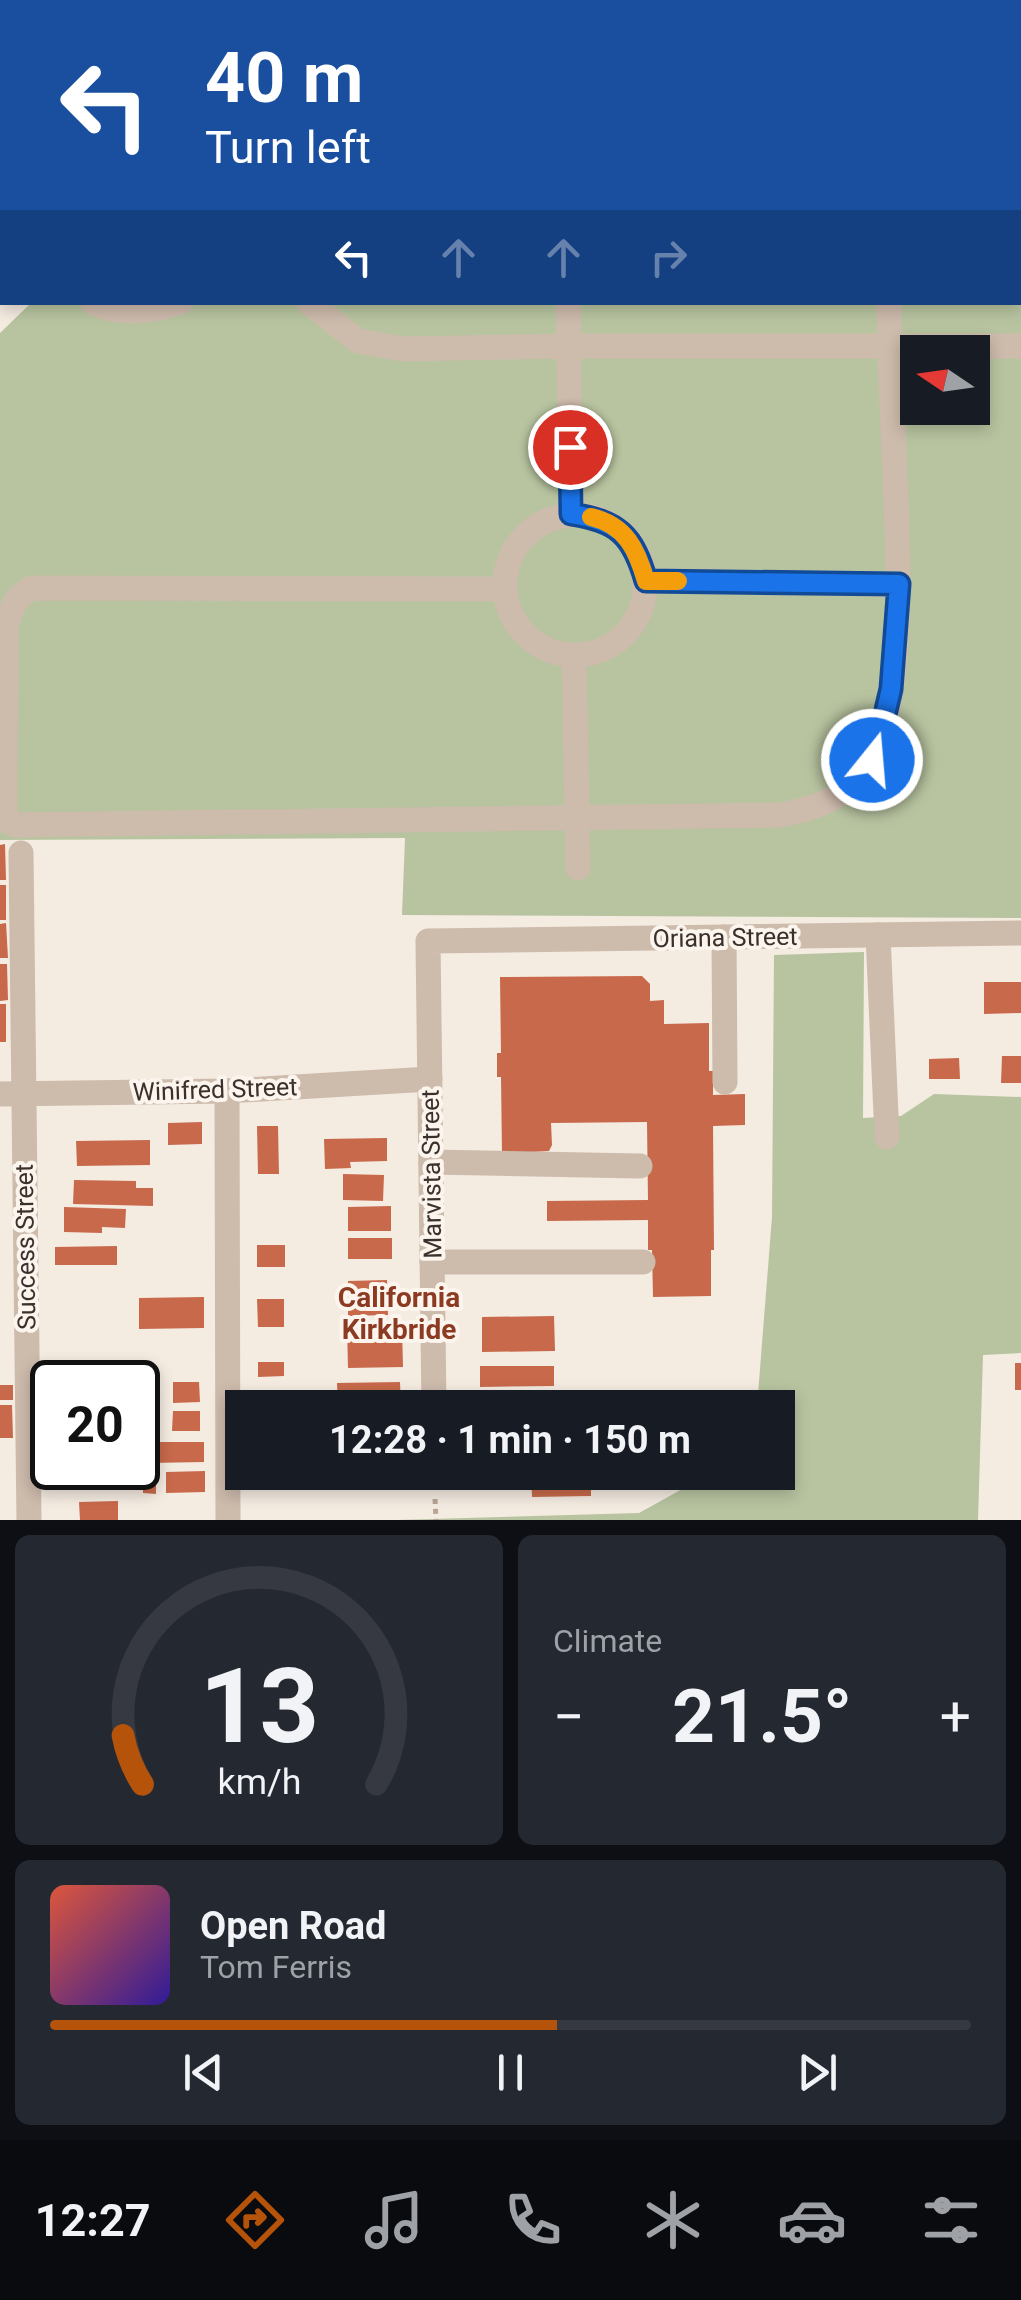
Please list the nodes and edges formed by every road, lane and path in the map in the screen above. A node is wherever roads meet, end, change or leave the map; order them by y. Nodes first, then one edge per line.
1 (98, 305) edge
2 (166, 305) edge
3 (312, 305) edge
4 (568, 305) edge
5 (889, 305) edge
6 (568, 346) junction
7 (1021, 346) edge
8 (889, 347) junction
9 (571, 514) junction
10 (646, 581) junction
11 (899, 584) junction
12 (504, 589) junction
13 (574, 656) junction
14 (577, 818) junction
15 (21, 854) dead end
16 (578, 868) dead end
17 (1021, 933) edge
18 (878, 935) junction
19 (724, 937) junction
20 (428, 941) joint
21 (430, 1079) junction
22 (725, 1082) dead end
23 (227, 1091) junction
24 (11, 1094) edge
25 (887, 1136) dead end
26 (431, 1162) junction
27 (640, 1166) dead end
28 (432, 1262) junction
29 (643, 1262) dead end
30 (434, 1390) edge
31 (29, 1520) edge
32 (228, 1520) edge

1 - 2 street
3 - 6 street
4 - 6 street
5 - 8 street
6 - 8 street
6 - 9 street
7 - 8 street
8 - 11 street
9 - 10 street
9 - 12 street
10 - 11 street
10 - 13 street
11 - 14 street
12 - 13 street
12 - 14 street
13 - 14 street
14 - 16 street
15 - 24 street, Success Street
17 - 18 street, Oriana Street
18 - 19 street, Oriana Street
18 - 25 street
19 - 20 street, Oriana Street
19 - 22 street
20 - 21 street, Marvista Street
21 - 23 street, Winifred Street
21 - 26 street, Marvista Street
23 - 24 street, Winifred Street
23 - 32 street
24 - 31 street, Success Street
26 - 27 street
26 - 28 street, Marvista Street
28 - 29 street
28 - 30 street, Marvista Street

